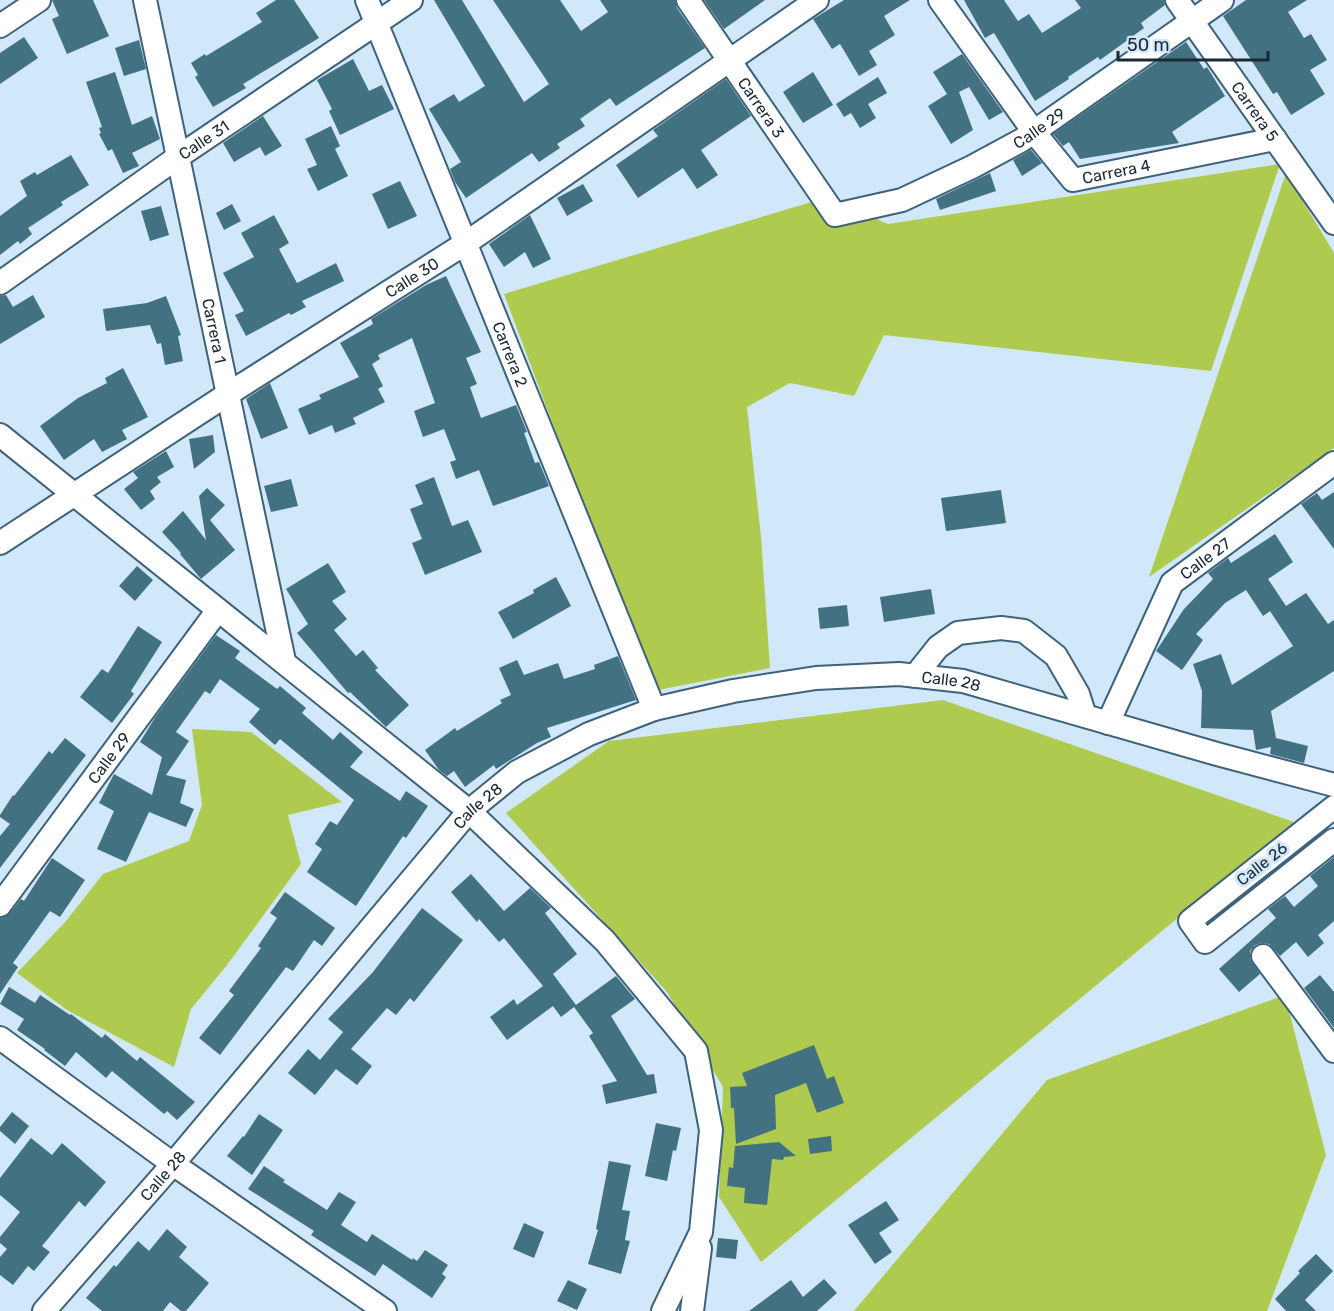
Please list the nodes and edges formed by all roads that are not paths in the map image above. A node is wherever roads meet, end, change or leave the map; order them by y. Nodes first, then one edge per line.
1 (39, 0) edge
2 (145, 0) edge
3 (367, 0) edge
4 (411, 0) edge
5 (688, 0) edge
6 (817, 0) edge
7 (940, 0) edge
8 (1178, 0) edge
9 (1222, 0) edge
10 (1191, 20) junction
11 (377, 24) junction
12 (0, 26) edge
13 (729, 60) junction
14 (1034, 132) junction
15 (1275, 139) junction
16 (178, 157) junction
17 (1331, 213) edge
18 (835, 214) joint
19 (466, 243) junction
20 (0, 283) edge
21 (228, 394) junction
22 (0, 435) edge
23 (1334, 463) edge
24 (73, 494) junction
25 (0, 543) edge
26 (218, 610) junction
27 (284, 661) junction
28 (915, 675) junction
29 (654, 709) junction
30 (1085, 716) junction
31 (1107, 723) junction
32 (1334, 785) edge
33 (1334, 807) edge
34 (469, 811) junction
35 (1334, 840) edge
36 (0, 905) edge
37 (1263, 956) dead end
38 (0, 1038) edge
39 (1334, 1051) edge
40 (173, 1164) junction
41 (702, 1232) junction
42 (44, 1311) edge
43 (386, 1311) edge
44 (663, 1311) edge
45 (692, 1311) edge

1 - 12 street
2 - 16 street, Carrera 1
3 - 11 street, Carrera 2
4 - 11 street, Calle 31
5 - 13 street, Carrera 3
6 - 13 street, Calle 30
7 - 14 street, Carrera 4
8 - 10 street, Carrera 5
9 - 10 street, Calle 29
10 - 14 street, Calle 29
10 - 15 street, Carrera 5
11 - 16 street, Calle 31
11 - 19 street, Carrera 2
13 - 18 street, Carrera 3
13 - 19 street, Calle 30
14 - 15 street, Carrera 4
14 - 18 street, Calle 29
15 - 17 street, Carrera 5
16 - 20 street, Calle 31
16 - 21 street, Carrera 1
19 - 21 street, Calle 30
19 - 29 street, Carrera 2
21 - 24 street, Calle 30
21 - 27 street, Carrera 1
22 - 24 street
23 - 31 street, Calle 27
24 - 25 street, Calle 30
24 - 26 street
26 - 27 street
26 - 36 street, Calle 29
27 - 34 street
28 - 29 street, Calle 28
28 - 30 street, Calle 28
28 - 30 street
29 - 34 street, Calle 28
30 - 31 street, Calle 28
31 - 32 street, Calle 28
33 - 35 street, Calle 26
34 - 40 street, Calle 28
34 - 41 street
37 - 39 street
38 - 40 street
40 - 42 street, Calle 28
40 - 43 street
41 - 44 street
41 - 45 street

